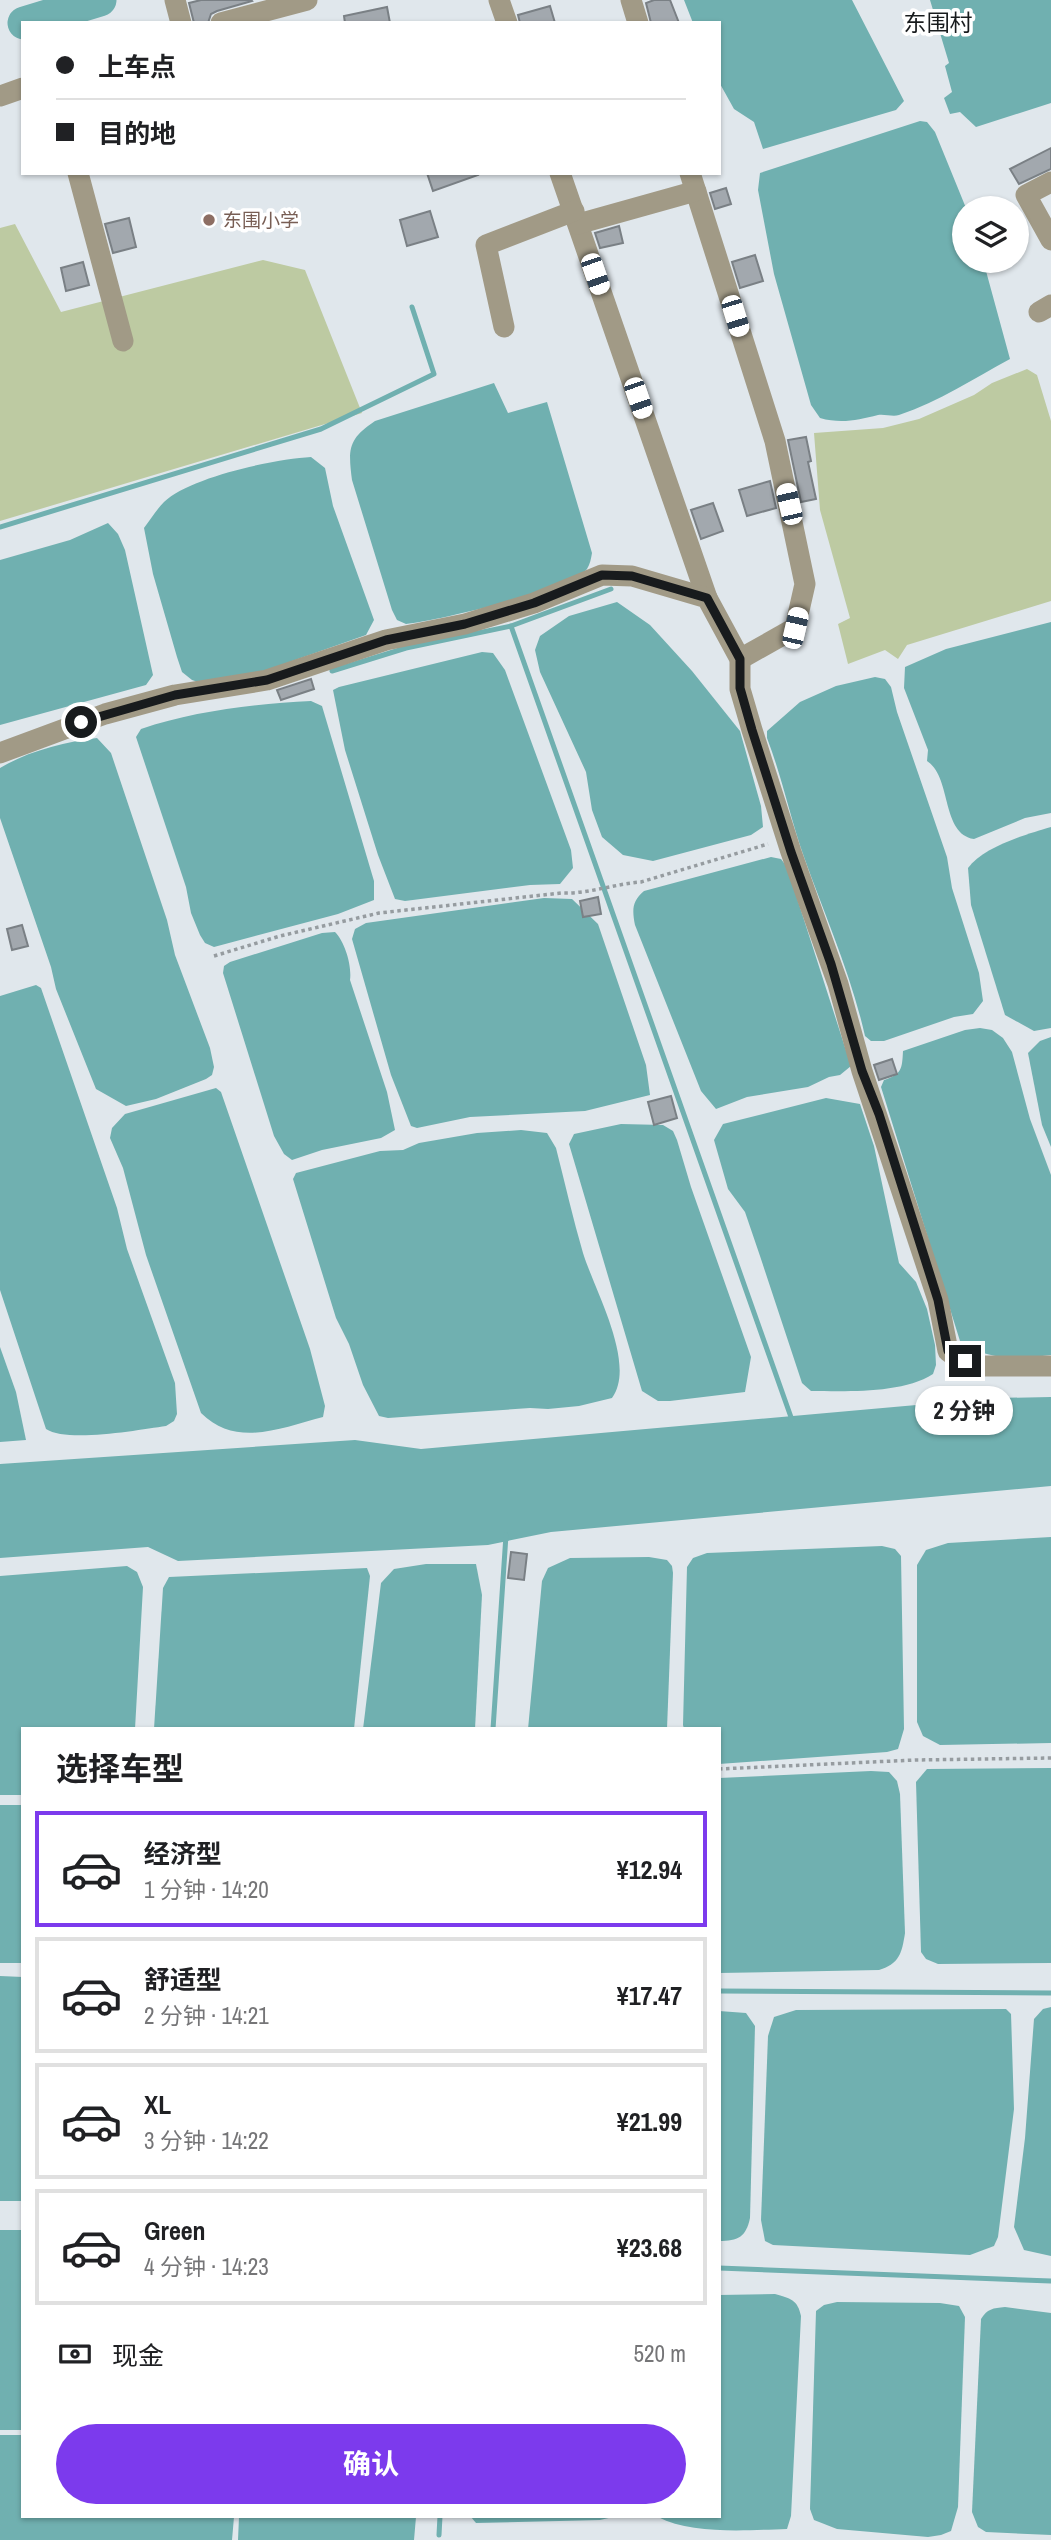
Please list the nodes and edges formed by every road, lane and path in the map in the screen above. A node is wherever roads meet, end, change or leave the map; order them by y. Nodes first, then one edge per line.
1 (175, 0) edge
2 (307, 0) edge
3 (499, 0) edge
4 (631, 0) edge
5 (180, 21) edge
6 (228, 21) edge
7 (506, 21) edge
8 (637, 21) edge
9 (21, 89) edge
10 (0, 96) edge
11 (79, 175) edge
12 (561, 175) edge
13 (693, 182) edge
14 (1051, 182) edge
15 (576, 218) junction
16 (1051, 240) edge
17 (504, 327) dead end
18 (123, 341) dead end
19 (707, 598) junction
20 (740, 659) junction
21 (0, 753) edge
22 (787, 839) junction
23 (214, 956) dead end
24 (1051, 1366) edge
25 (1051, 1758) edge
26 (721, 1769) edge

1 - 5 street
2 - 6 street
3 - 7 street
4 - 8 street
9 - 10 street
11 - 18 street
12 - 15 street
13 - 15 street
13 - 20 street
14 - 16 street
15 - 17 street
15 - 19 street
19 - 20 street
19 - 21 street
20 - 22 street
22 - 23 path
22 - 24 street
25 - 26 path

